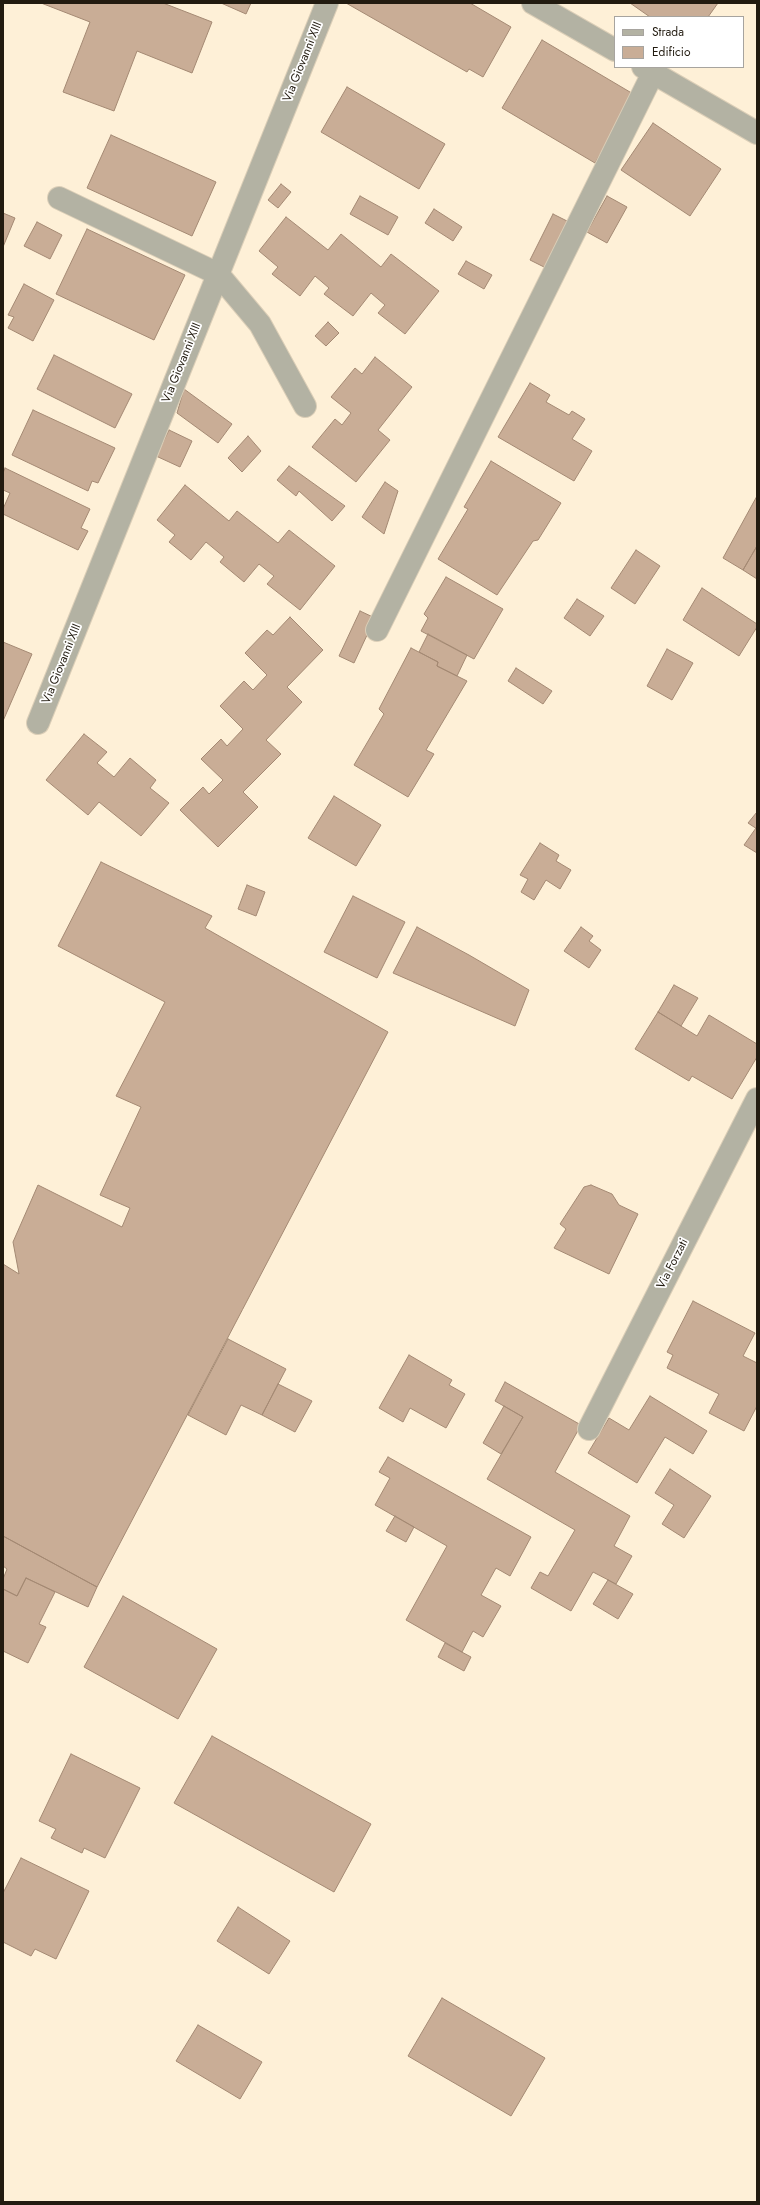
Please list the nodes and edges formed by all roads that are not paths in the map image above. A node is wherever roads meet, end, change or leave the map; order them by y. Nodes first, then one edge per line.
1 (327, 3) edge
2 (533, 3) edge
3 (614, 49) edge
4 (648, 70) edge
5 (757, 133) edge
6 (59, 198) dead end
7 (218, 274) junction
8 (305, 406) dead end
9 (377, 630) dead end
10 (38, 723) dead end
11 (757, 1099) edge
12 (589, 1429) dead end

1 - 7 street, Via Giovanni XIII
2 - 3 street
4 - 5 street
4 - 9 street
6 - 7 street
7 - 8 street
7 - 10 street, Via Giovanni XIII
11 - 12 street, Via Forzati

